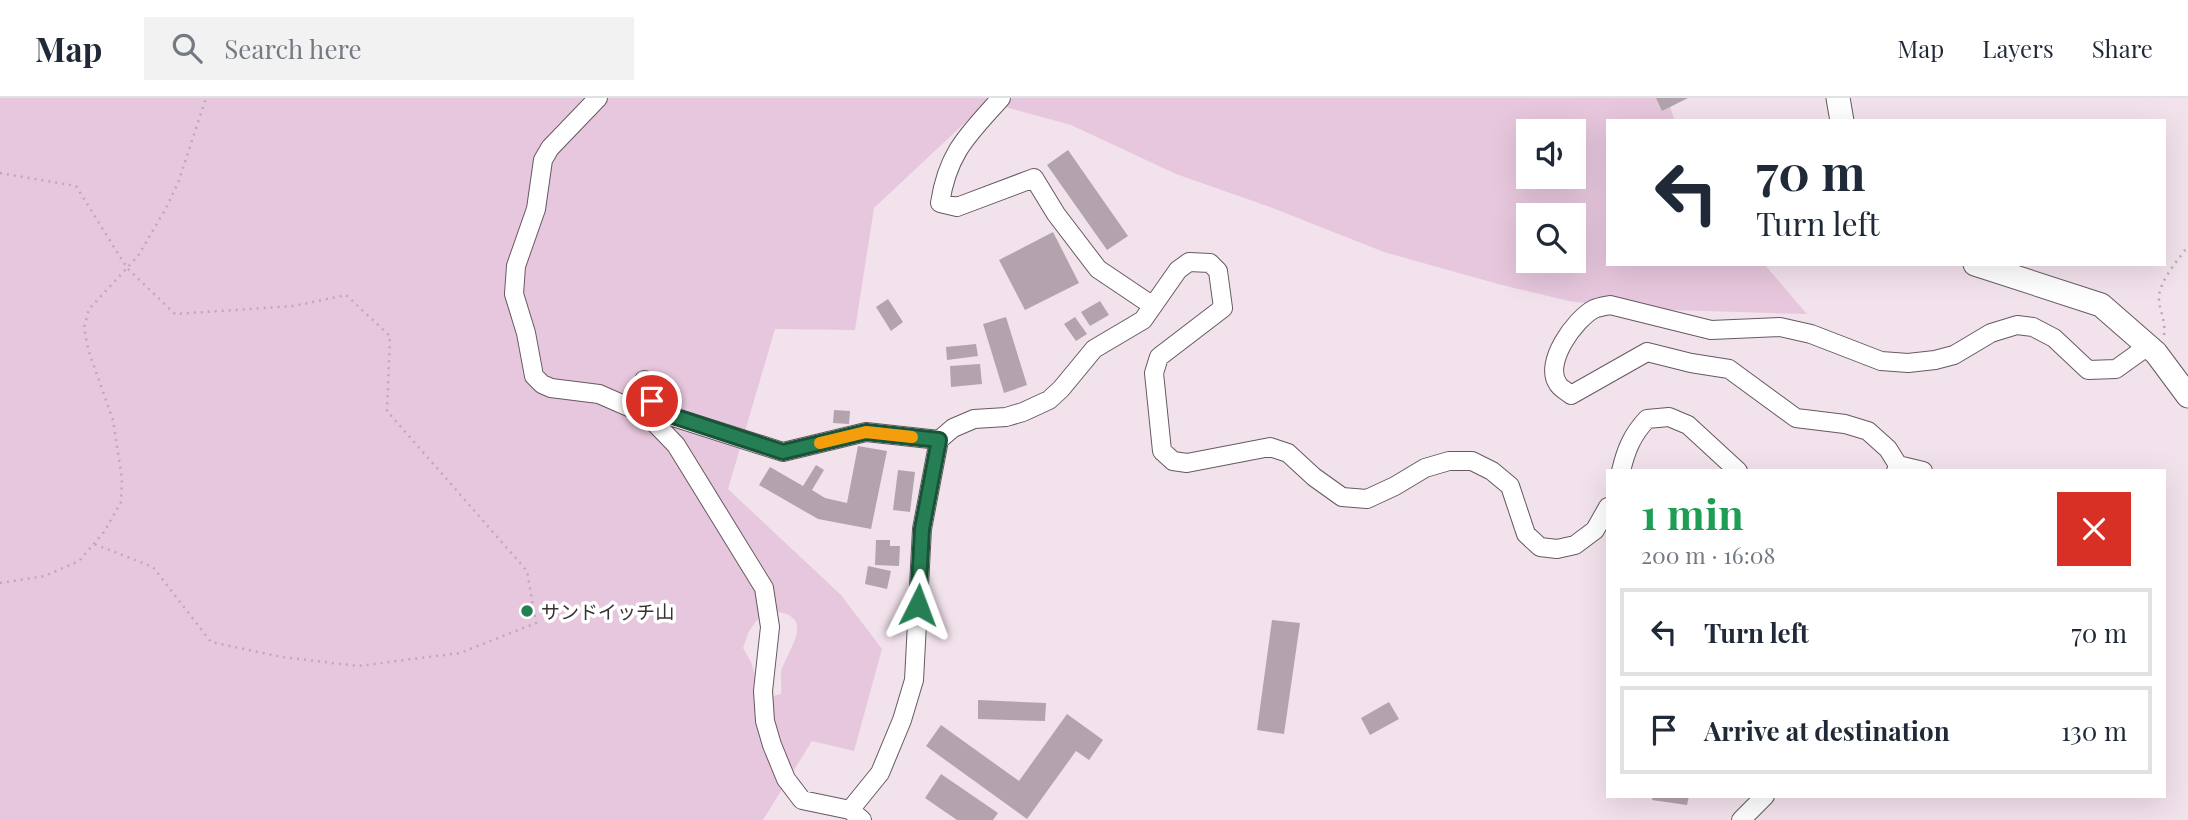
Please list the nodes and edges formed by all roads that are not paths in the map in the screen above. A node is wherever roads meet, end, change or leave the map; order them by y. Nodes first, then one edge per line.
1 (598, 98) edge
2 (1001, 98) edge
3 (1838, 98) edge
4 (1842, 119) edge
5 (1981, 266) edge
6 (1153, 306) junction
7 (2148, 346) junction
8 (644, 380) dead end
9 (2188, 396) edge
10 (939, 440) junction
11 (1897, 468) edge
12 (1621, 469) edge
13 (1736, 469) edge
14 (1606, 511) edge
15 (1763, 798) edge
16 (856, 815) edge
17 (1741, 820) edge

1 - 16 street
2 - 6 street
3 - 4 street
5 - 7 street
6 - 10 street
6 - 14 street
7 - 9 street
7 - 11 street
8 - 10 street
10 - 16 street
12 - 13 street
15 - 17 street

